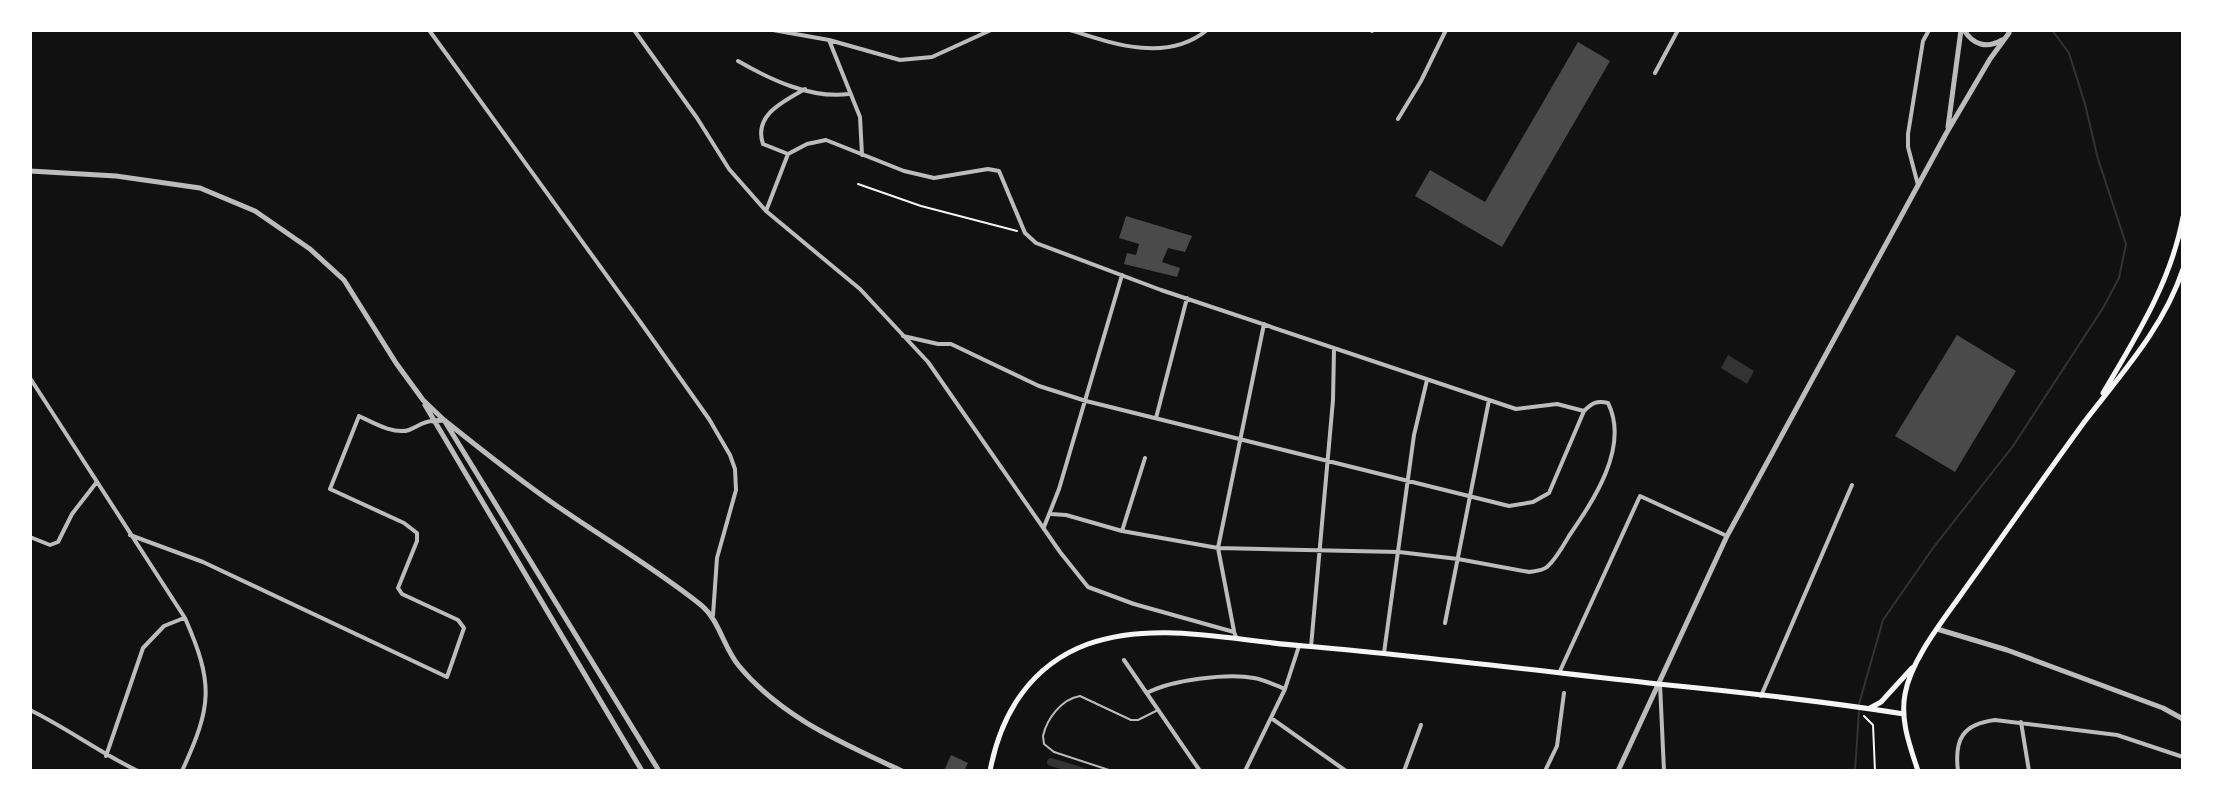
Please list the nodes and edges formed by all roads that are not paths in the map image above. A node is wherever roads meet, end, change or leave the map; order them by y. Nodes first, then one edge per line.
1 (429, 30) edge
2 (634, 30) edge
3 (773, 30) edge
4 (991, 30) edge
5 (1070, 30) edge
6 (1207, 30) edge
7 (1446, 30) edge
8 (1678, 30) edge
9 (1920, 30) edge
10 (1929, 30) edge
11 (1962, 30) edge
12 (2010, 32) edge
13 (829, 40) junction
14 (1923, 41) junction
15 (738, 61) dead end
16 (1655, 73) dead end
17 (805, 89) junction
18 (849, 94) junction
19 (1398, 119) dead end
20 (1947, 132) junction
21 (788, 154) junction
22 (862, 155) junction
23 (30, 171) edge
24 (1918, 185) junction
25 (766, 211) junction
26 (2183, 217) edge
27 (2183, 269) edge
28 (1122, 275) junction
29 (1187, 298) junction
30 (1264, 324) junction
31 (903, 336) junction
32 (1334, 349) junction
33 (30, 378) edge
34 (1427, 380) junction
35 (423, 400) junction
36 (1489, 400) junction
37 (1086, 401) junction
38 (1584, 411) junction
39 (2088, 417) junction
40 (1156, 418) junction
41 (444, 420) junction
42 (433, 421) junction
43 (1239, 441) junction
44 (1145, 458) dead end
45 (1328, 460) junction
46 (1408, 479) junction
47 (96, 483) junction
48 (1852, 485) dead end
49 (1471, 496) junction
50 (1051, 514) junction
51 (1044, 527) junction
52 (1122, 531) junction
53 (130, 535) junction
54 (1727, 536) junction
55 (30, 537) edge
56 (1218, 548) junction
57 (1319, 550) junction
58 (1399, 552) junction
59 (1458, 559) junction
60 (713, 615) junction
61 (185, 618) junction
62 (1445, 623) dead end
63 (1937, 629) junction
64 (1235, 635) junction
65 (1299, 646) junction
66 (1311, 647) junction
67 (1384, 653) junction
68 (1124, 660) dead end
69 (1916, 664) junction
70 (1560, 671) junction
71 (1660, 684) junction
72 (1285, 689) junction
73 (1147, 693) junction
74 (1564, 693) dead end
75 (1761, 696) junction
76 (1867, 708) junction
77 (30, 710) edge
78 (1158, 710) junction
79 (1904, 714) junction
80 (1271, 718) junction
81 (2183, 719) edge
82 (2021, 722) junction
83 (1421, 725) dead end
84 (106, 756) junction
85 (2183, 757) edge
86 (138, 771) edge
87 (182, 771) edge
88 (642, 771) edge
89 (659, 771) edge
90 (902, 771) edge
91 (990, 771) edge
92 (1112, 771) edge
93 (1200, 771) edge
94 (1245, 771) edge
95 (1346, 771) edge
96 (1404, 771) edge
97 (1545, 771) edge
98 (1618, 771) edge
99 (1664, 771) edge
100 (1918, 771) edge
101 (1958, 771) edge
102 (2029, 771) edge

1 - 60 street
2 - 25 street
3 - 13 street
4 - 13 street
5 - 6 street
7 - 19 street
8 - 16 street
9 - 14 street
10 - 14 street
11 - 12 street
11 - 20 street
12 - 20 street
13 - 18 street
14 - 24 street
15 - 17 street
17 - 18 street
17 - 21 street
18 - 22 street
20 - 24 street
21 - 22 street
21 - 25 street
22 - 28 street
23 - 35 street
24 - 54 street
25 - 31 street
26 - 39 main road
27 - 39 main road
28 - 29 street
28 - 37 street
29 - 30 street
29 - 40 street
30 - 32 street
30 - 43 street
31 - 37 street
31 - 51 street
32 - 34 street
32 - 45 street
33 - 47 street
34 - 36 street
34 - 46 street
35 - 41 street
35 - 42 street
36 - 38 street
36 - 49 street
37 - 40 street
37 - 50 street
38 - 49 street
38 - 59 street
39 - 63 main road
40 - 43 street
41 - 42 street
41 - 60 street
41 - 89 street
42 - 53 street
42 - 88 street
43 - 45 street
43 - 56 street
44 - 52 street
45 - 46 street
45 - 57 street
46 - 49 street
46 - 58 street
47 - 53 street
47 - 55 street
48 - 75 street
49 - 59 street
50 - 51 street
50 - 52 street
51 - 64 street
52 - 56 street
53 - 61 street
54 - 70 street
54 - 71 street
56 - 57 street
56 - 64 street
57 - 58 street
57 - 66 street
58 - 59 street
58 - 67 street
59 - 62 street
60 - 90 street
61 - 84 street
61 - 87 street
63 - 69 main road
63 - 81 street
64 - 65 main road
64 - 91 main road
65 - 66 main road
65 - 72 street
66 - 67 main road
67 - 70 main road
68 - 73 street
69 - 76 main road
69 - 79 main road
70 - 71 main road
71 - 75 main road
71 - 98 street
71 - 99 street
72 - 73 street
72 - 80 street
73 - 78 street
74 - 97 street
75 - 76 main road
76 - 79 main road
77 - 84 street
78 - 92 lane
78 - 93 street
79 - 100 main road
80 - 94 street
80 - 95 street
82 - 85 street
82 - 101 street
82 - 102 street
83 - 96 street
84 - 86 street

